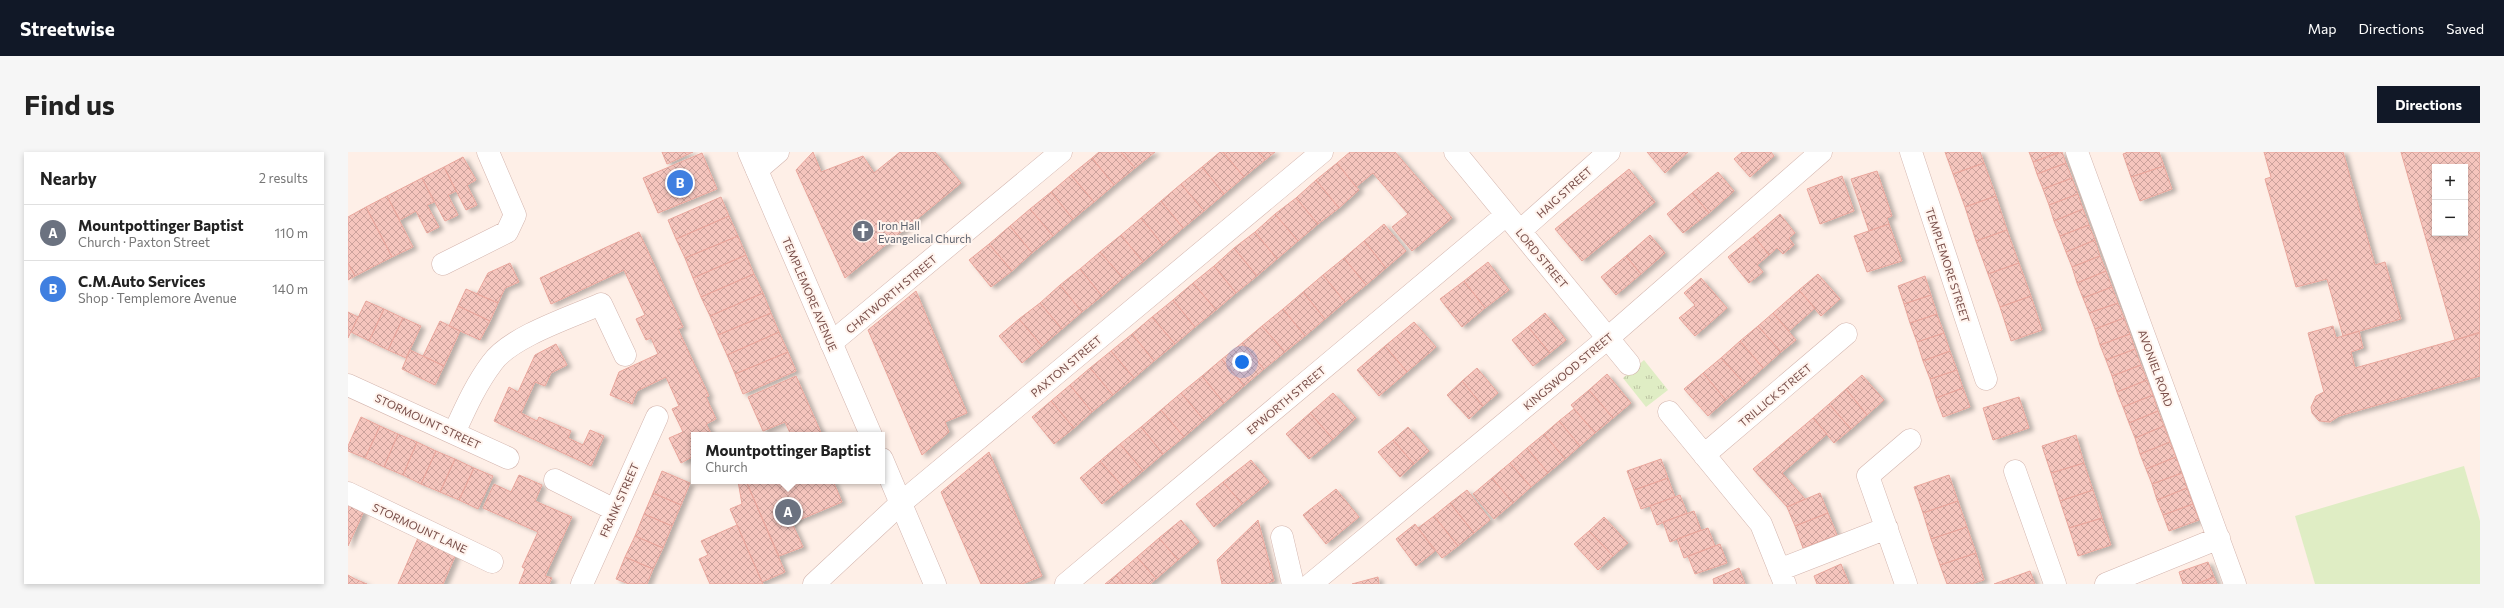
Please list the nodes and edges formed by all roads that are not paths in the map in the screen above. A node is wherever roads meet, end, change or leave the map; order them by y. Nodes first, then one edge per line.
1 (488, 152) edge
2 (778, 152) edge
3 (1061, 152) edge
4 (1322, 152) edge
5 (1455, 152) edge
6 (1609, 152) edge
7 (1821, 152) edge
8 (1911, 152) edge
9 (2076, 152) edge
10 (753, 161) edge
11 (1513, 223) junction
12 (443, 264) dead end
13 (1846, 334) dead end
14 (1608, 338) junction
15 (831, 343) junction
16 (625, 355) dead end
17 (1629, 364) dead end
18 (1986, 379) dead end
19 (348, 385) edge
20 (1668, 412) dead end
21 (656, 417) dead end
22 (870, 432) edge
23 (454, 433) junction
24 (1910, 440) dead end
25 (1704, 455) junction
26 (508, 458) dead end
27 (885, 466) edge
28 (2015, 471) dead end
29 (555, 480) dead end
30 (348, 493) edge
31 (901, 503) junction
32 (615, 510) junction
33 (1887, 528) junction
34 (1282, 537) dead end
35 (2219, 538) junction
36 (492, 562) dead end
37 (1782, 577) edge
38 (582, 584) edge
39 (814, 584) edge
40 (935, 584) edge
41 (1066, 584) edge
42 (1293, 584) edge
43 (1311, 584) edge
44 (1906, 584) edge
45 (2055, 584) edge
46 (2106, 584) edge
47 (2235, 584) edge

1 - 12 street
2 - 10 street
3 - 15 street, CHATWORTH STREET
4 - 31 street, PAXTON STREET
5 - 11 street, LORD STREET
6 - 11 street, HAIG STREET
7 - 14 street, KINGSWOOD STREET
8 - 18 street, TEMPLEMORE STREET
9 - 35 street, AVONIEL ROAD
10 - 15 street, TEMPLEMORE AVENUE
11 - 14 street, LORD STREET
11 - 41 street, EPWORTH STREET
13 - 25 street, TRILLICK STREET
14 - 17 street, LORD STREET
14 - 43 street, KINGSWOOD STREET
15 - 22 street, TEMPLEMORE AVENUE
16 - 23 street
19 - 23 street, STORMOUNT STREET
20 - 25 street
21 - 32 street, FRANK STREET
23 - 26 street, STORMOUNT STREET
24 - 33 street
25 - 37 street
27 - 31 street
28 - 45 street
29 - 32 street
30 - 36 street, STORMOUNT LANE
31 - 39 street, PAXTON STREET
31 - 40 street
32 - 38 street, FRANK STREET
33 - 37 street
33 - 44 street
34 - 42 street
35 - 46 street
35 - 47 street, AVONIEL ROAD

